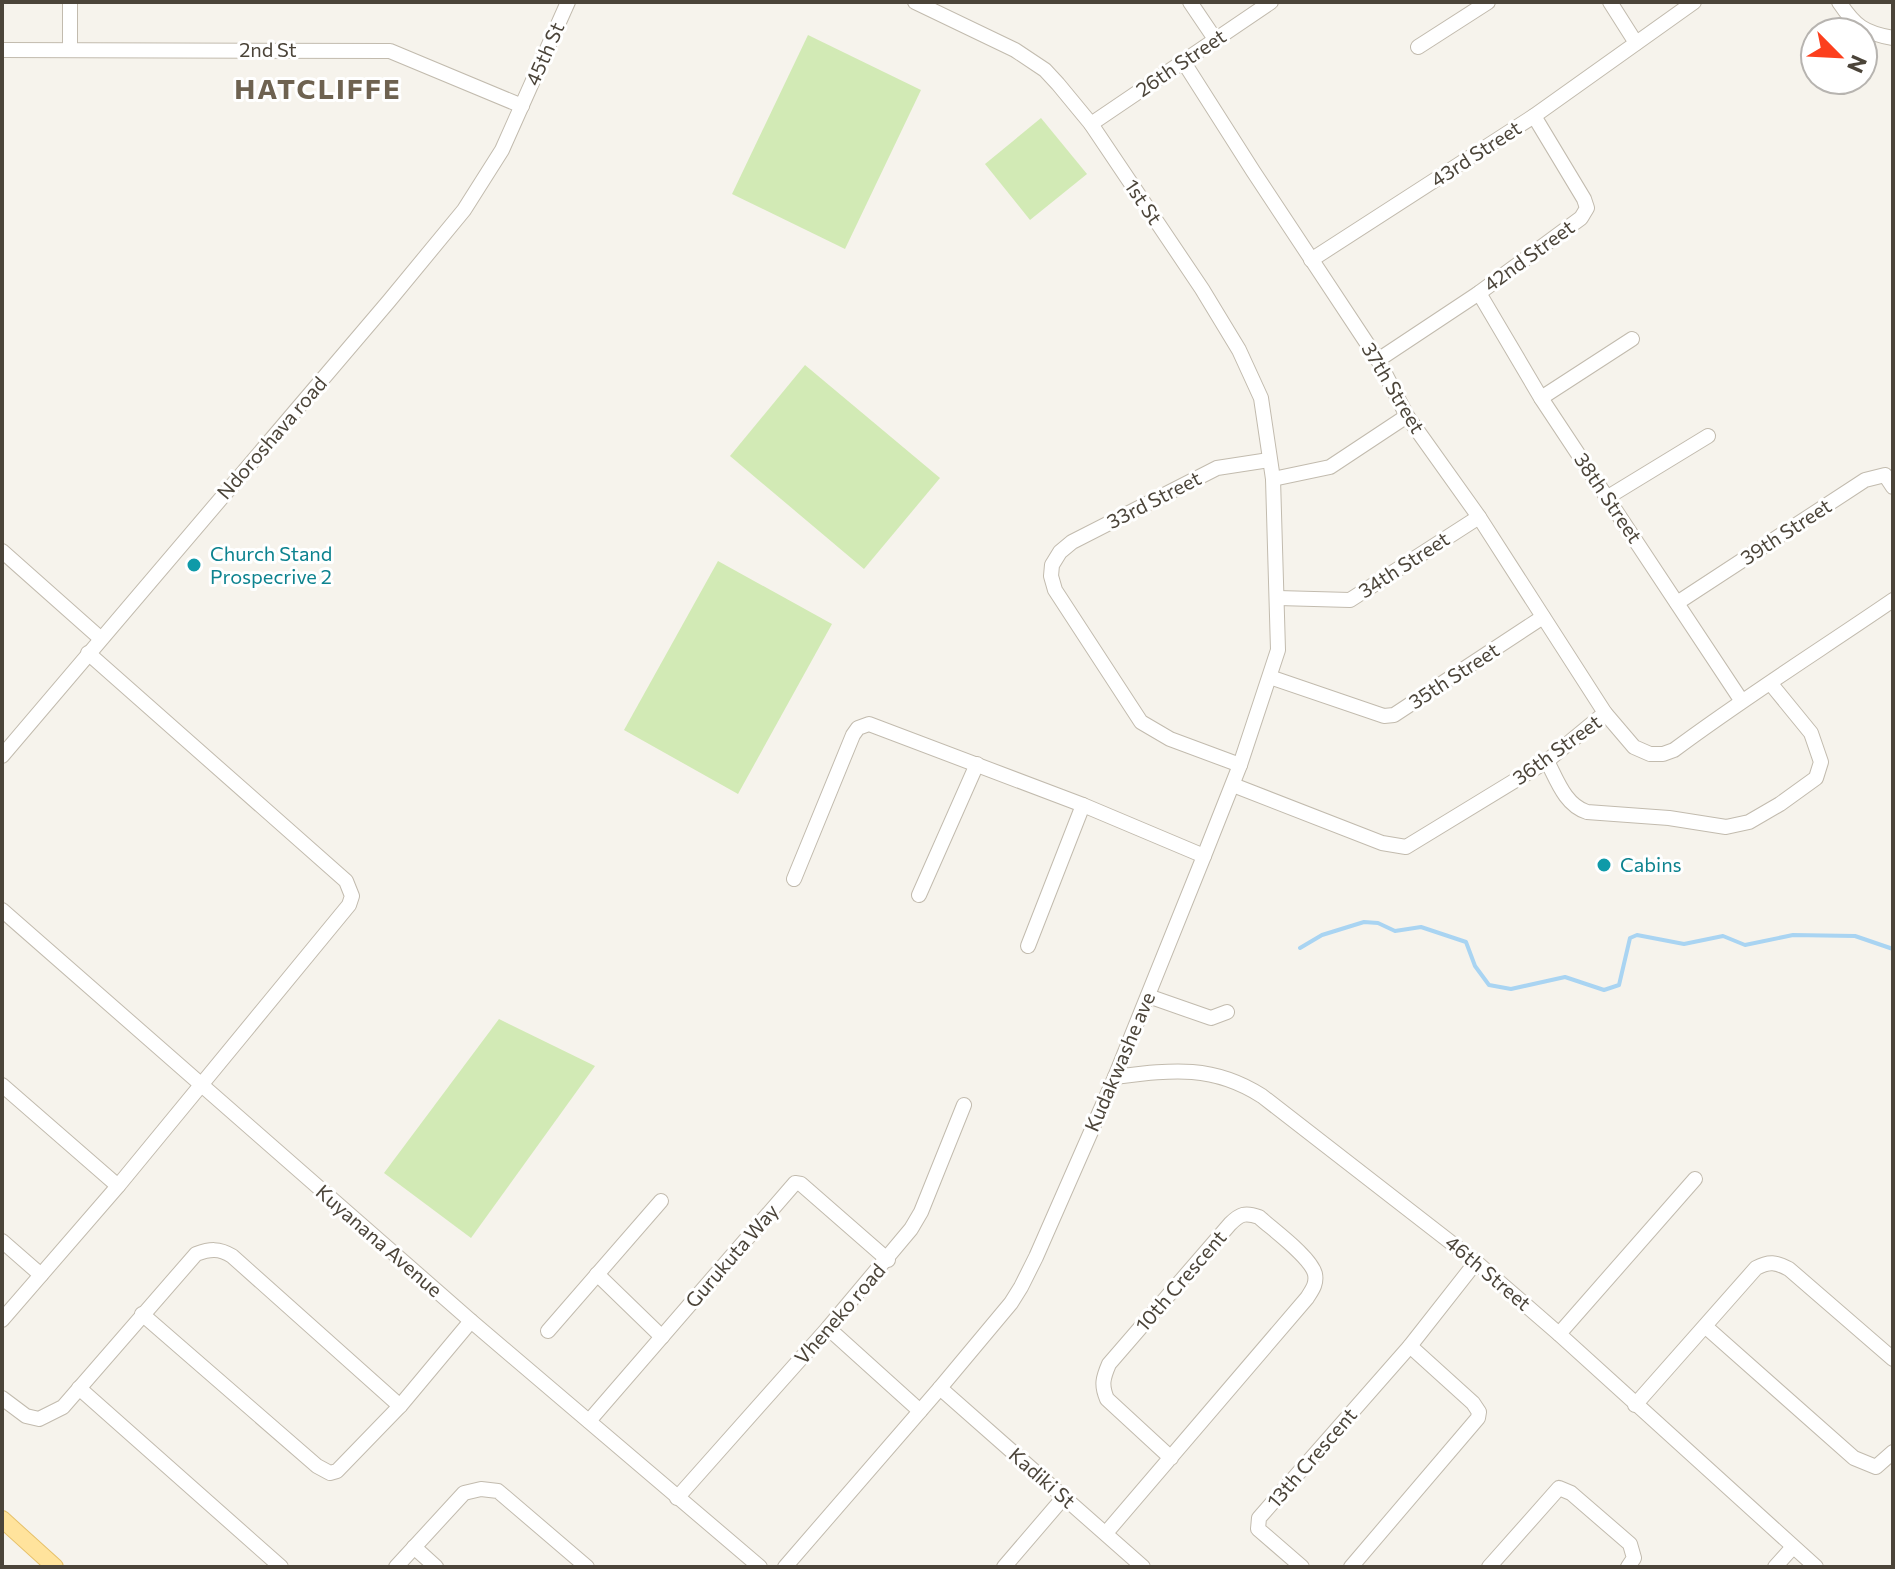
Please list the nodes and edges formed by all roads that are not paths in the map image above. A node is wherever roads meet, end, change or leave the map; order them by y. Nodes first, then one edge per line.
1 (70, 2) edge
2 (568, 2) edge
3 (915, 2) edge
4 (1190, 2) edge
5 (1271, 2) edge
6 (1488, 2) edge
7 (1610, 2) edge
8 (1694, 2) edge
9 (1839, 2) edge
10 (1893, 38) edge
11 (1215, 39) junction
12 (1636, 43) junction
13 (1418, 47) dead end
14 (2, 50) edge
15 (70, 50) junction
16 (1183, 61) junction
17 (522, 106) junction
18 (1534, 116) junction
19 (1091, 124) junction
20 (1311, 260) junction
21 (1479, 293) junction
22 (1632, 339) dead end
23 (1378, 360) junction
24 (1541, 398) junction
25 (1407, 416) junction
26 (1708, 436) dead end
27 (1269, 460) junction
28 (1890, 477) edge
29 (1273, 479) junction
30 (1608, 497) junction
31 (1479, 517) junction
32 (4, 557) edge
33 (1278, 598) junction
34 (1893, 600) edge
35 (1677, 603) junction
36 (1543, 617) junction
37 (100, 638) junction
38 (88, 653) junction
39 (1270, 677) junction
40 (1771, 684) junction
41 (1741, 700) junction
42 (1605, 713) junction
43 (2, 756) edge
44 (1547, 761) junction
45 (977, 764) junction
46 (1240, 765) junction
47 (1233, 785) junction
48 (1083, 805) junction
49 (1204, 856) junction
50 (794, 879) dead end
51 (919, 895) dead end
52 (2, 910) edge
53 (1028, 946) dead end
54 (1148, 996) junction
55 (1227, 1012) dead end
56 (1115, 1077) junction
57 (2, 1085) edge
58 (202, 1085) junction
59 (964, 1105) dead end
60 (1695, 1179) dead end
61 (118, 1186) junction
62 (661, 1201) dead end
63 (2, 1241) edge
64 (888, 1260) junction
65 (1476, 1262) junction
66 (597, 1274) junction
67 (41, 1275) junction
68 (142, 1314) junction
69 (2, 1320) edge
70 (471, 1321) junction
71 (1706, 1327) junction
72 (828, 1328) junction
73 (548, 1331) dead end
74 (1559, 1334) junction
75 (662, 1337) junction
76 (1410, 1346) junction
77 (1893, 1359) edge
78 (79, 1388) junction
79 (940, 1388) junction
80 (2, 1398) edge
81 (1635, 1405) junction
82 (400, 1406) junction
83 (920, 1411) junction
84 (589, 1421) junction
85 (1893, 1452) edge
86 (1171, 1458) junction
87 (1064, 1497) junction
88 (677, 1498) junction
89 (2, 1519) edge
90 (1106, 1533) junction
91 (414, 1547) junction
92 (1792, 1548) junction
93 (55, 1567) edge
94 (281, 1567) edge
95 (396, 1567) edge
96 (436, 1567) edge
97 (587, 1567) edge
98 (760, 1567) edge
99 (785, 1567) edge
100 (1004, 1567) edge
101 (1143, 1567) edge
102 (1302, 1567) edge
103 (1351, 1567) edge
104 (1489, 1567) edge
105 (1628, 1567) edge
106 (1775, 1567) edge
107 (1816, 1567) edge

1 - 15 street
2 - 17 street, 45th St
3 - 19 street, 1st St
4 - 11 street
5 - 11 street, 26th Street
6 - 13 street
7 - 12 street
8 - 12 street, 43rd Street
9 - 10 street
11 - 16 street, 26th Street
12 - 18 street, 43rd Street
14 - 15 street, 2nd St
15 - 17 street, 2nd St
16 - 19 street, 26th Street
16 - 20 street, 37th Street
17 - 37 street, Ndoroshava road
18 - 20 street, 43rd Street
18 - 21 street, 42nd Street
19 - 27 street, 1st St
20 - 23 street, 37th Street
21 - 23 street, 42nd Street
21 - 24 street, 38th Street
22 - 24 street
23 - 25 street, 37th Street
24 - 30 street, 38th Street
25 - 29 street
25 - 31 street, 37th Street
26 - 30 street
27 - 29 street, 1st St
27 - 46 street, 33rd Street
28 - 35 street, 39th Street
29 - 33 street, Kudakwashe ave
30 - 35 street, 38th Street
31 - 33 street, 34th Street
31 - 36 street, 37th Street
32 - 37 street
33 - 39 street, Kudakwashe ave
34 - 40 street, 36th Street
35 - 41 street, 38th Street
36 - 39 street, 35th Street
36 - 42 street, 37th Street
37 - 38 street, Ndoroshava road
38 - 43 street, Ndoroshava road
38 - 58 street
39 - 46 street, Kudakwashe ave
40 - 41 street, 36th Street
40 - 44 street
41 - 42 street, 36th Street
42 - 44 street, 36th Street
44 - 47 street, 36th Street
45 - 48 street
45 - 50 street
45 - 51 street
46 - 47 street, Kudakwashe ave
47 - 49 street, Kudakwashe ave
48 - 49 street
48 - 53 street
49 - 54 street, Kudakwashe ave
52 - 58 street, Kuyanana Avenue
54 - 55 street
54 - 56 street, Kudakwashe ave
56 - 65 street, 46th Street
56 - 79 street, Kudakwashe ave
57 - 61 street
58 - 61 street
58 - 70 street, Kuyanana Avenue
59 - 64 street, Vheneko road
60 - 74 street
61 - 67 street
62 - 66 street
63 - 67 street
64 - 72 street, Vheneko road
64 - 75 street, Gurukuta Way
65 - 74 street, 46th Street
65 - 76 street, 13th Crescent
66 - 73 street
66 - 75 street
67 - 69 street
68 - 78 street
68 - 82 street
68 - 82 street
70 - 82 street
70 - 84 street, Kuyanana Avenue
71 - 77 street
71 - 81 street
71 - 85 street
72 - 83 street
72 - 88 street, Vheneko road
74 - 81 street, 46th Street
75 - 84 street, Gurukuta Way
76 - 102 street, 13th Crescent
76 - 103 street
78 - 80 street
78 - 94 street
79 - 83 street, Kudakwashe ave
79 - 87 street, Kadiki St
81 - 92 street, 46th Street
83 - 99 street, Kudakwashe ave
84 - 88 street, Kuyanana Avenue
86 - 86 street, 10th Crescent
86 - 90 street, 10th Crescent
87 - 90 street, Kadiki St
87 - 100 street
88 - 98 street, Kuyanana Avenue
89 - 93 main road
90 - 101 street, Kadiki St
91 - 95 street
91 - 96 street
91 - 97 street
92 - 106 street
92 - 107 street, 46th Street
104 - 105 street

